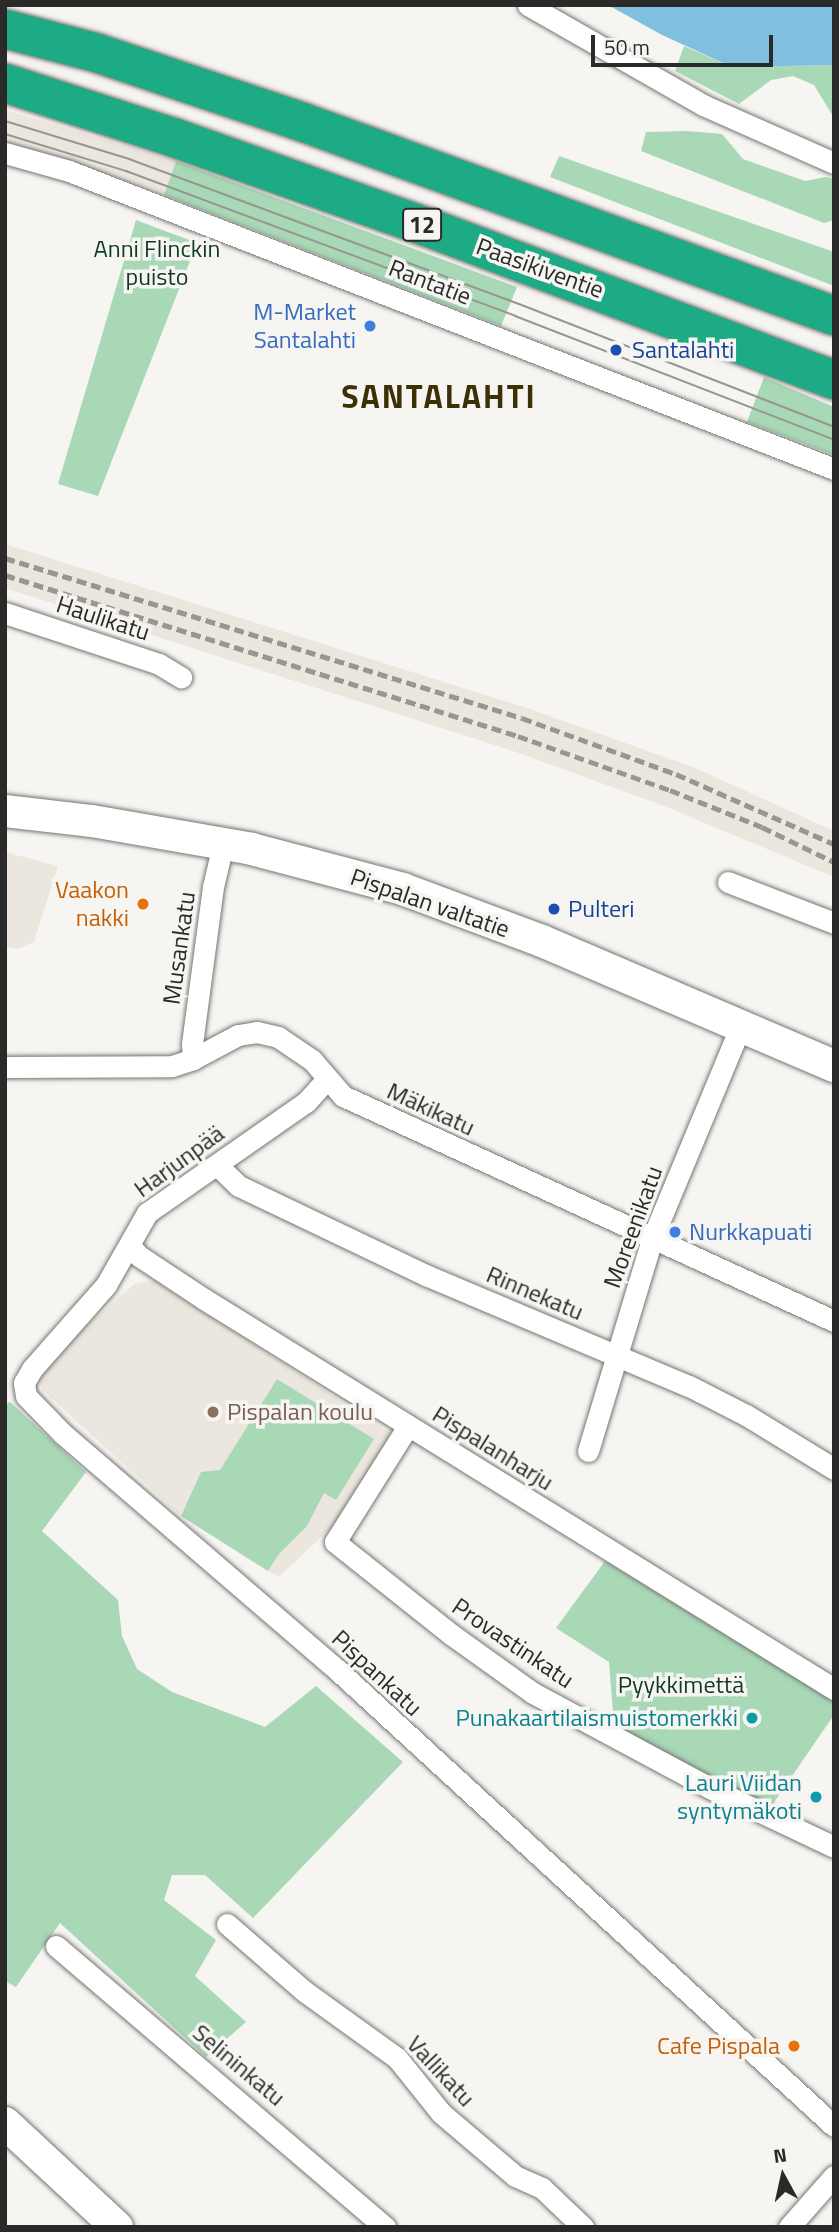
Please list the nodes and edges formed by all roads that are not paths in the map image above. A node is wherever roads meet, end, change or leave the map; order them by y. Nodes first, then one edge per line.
1 (528, 5) edge
2 (5, 29) edge
3 (5, 83) edge
4 (5, 153) edge
5 (834, 163) edge
6 (834, 316) edge
7 (834, 380) edge
8 (834, 469) edge
9 (5, 613) edge
10 (181, 677) dead end
11 (5, 811) edge
12 (223, 844) junction
13 (728, 882) dead end
14 (834, 923) edge
15 (741, 1025) junction
16 (193, 1059) junction
17 (834, 1066) edge
18 (5, 1067) edge
19 (326, 1080) junction
20 (217, 1165) junction
21 (652, 1239) junction
22 (130, 1246) junction
23 (834, 1321) edge
24 (617, 1355) junction
25 (32, 1369) joint
26 (408, 1426) junction
27 (587, 1451) dead end
28 (834, 1469) edge
29 (834, 1689) edge
30 (834, 1847) edge
31 (227, 1924) dead end
32 (56, 1947) dead end
33 (5, 2123) edge
34 (834, 2126) edge
35 (834, 2176) edge
36 (117, 2227) edge
37 (385, 2227) edge
38 (583, 2227) edge
39 (789, 2227) edge

1 - 5 street
2 - 6 highway, 12
3 - 7 highway, Paasikiventie / 12
4 - 8 street, Rantatie
9 - 10 street, Haulikatu
11 - 12 main road, Pispalan valtatie
12 - 15 main road, Pispalan valtatie
12 - 16 street, Musankatu
13 - 14 street
15 - 17 main road, Pispalan valtatie
15 - 21 street, Moreenikatu
16 - 18 street, Mäkikatu
16 - 19 street, Mäkikatu
19 - 20 street, Harjunpää
19 - 21 street, Mäkikatu
20 - 22 street, Harjunpää
20 - 24 street, Rinnekatu
21 - 23 street, Mäkikatu
21 - 24 street, Moreenikatu
22 - 25 street, Harjunpää
22 - 26 street, Pispalanharju
24 - 27 street, Moreenikatu
24 - 28 street, Rinnekatu
25 - 34 street, Pispankatu
26 - 29 street, Pispalanharju
26 - 30 street, Provastinkatu
31 - 38 street, Vallikatu
32 - 37 street, Selininkatu
33 - 36 main road
35 - 39 street

